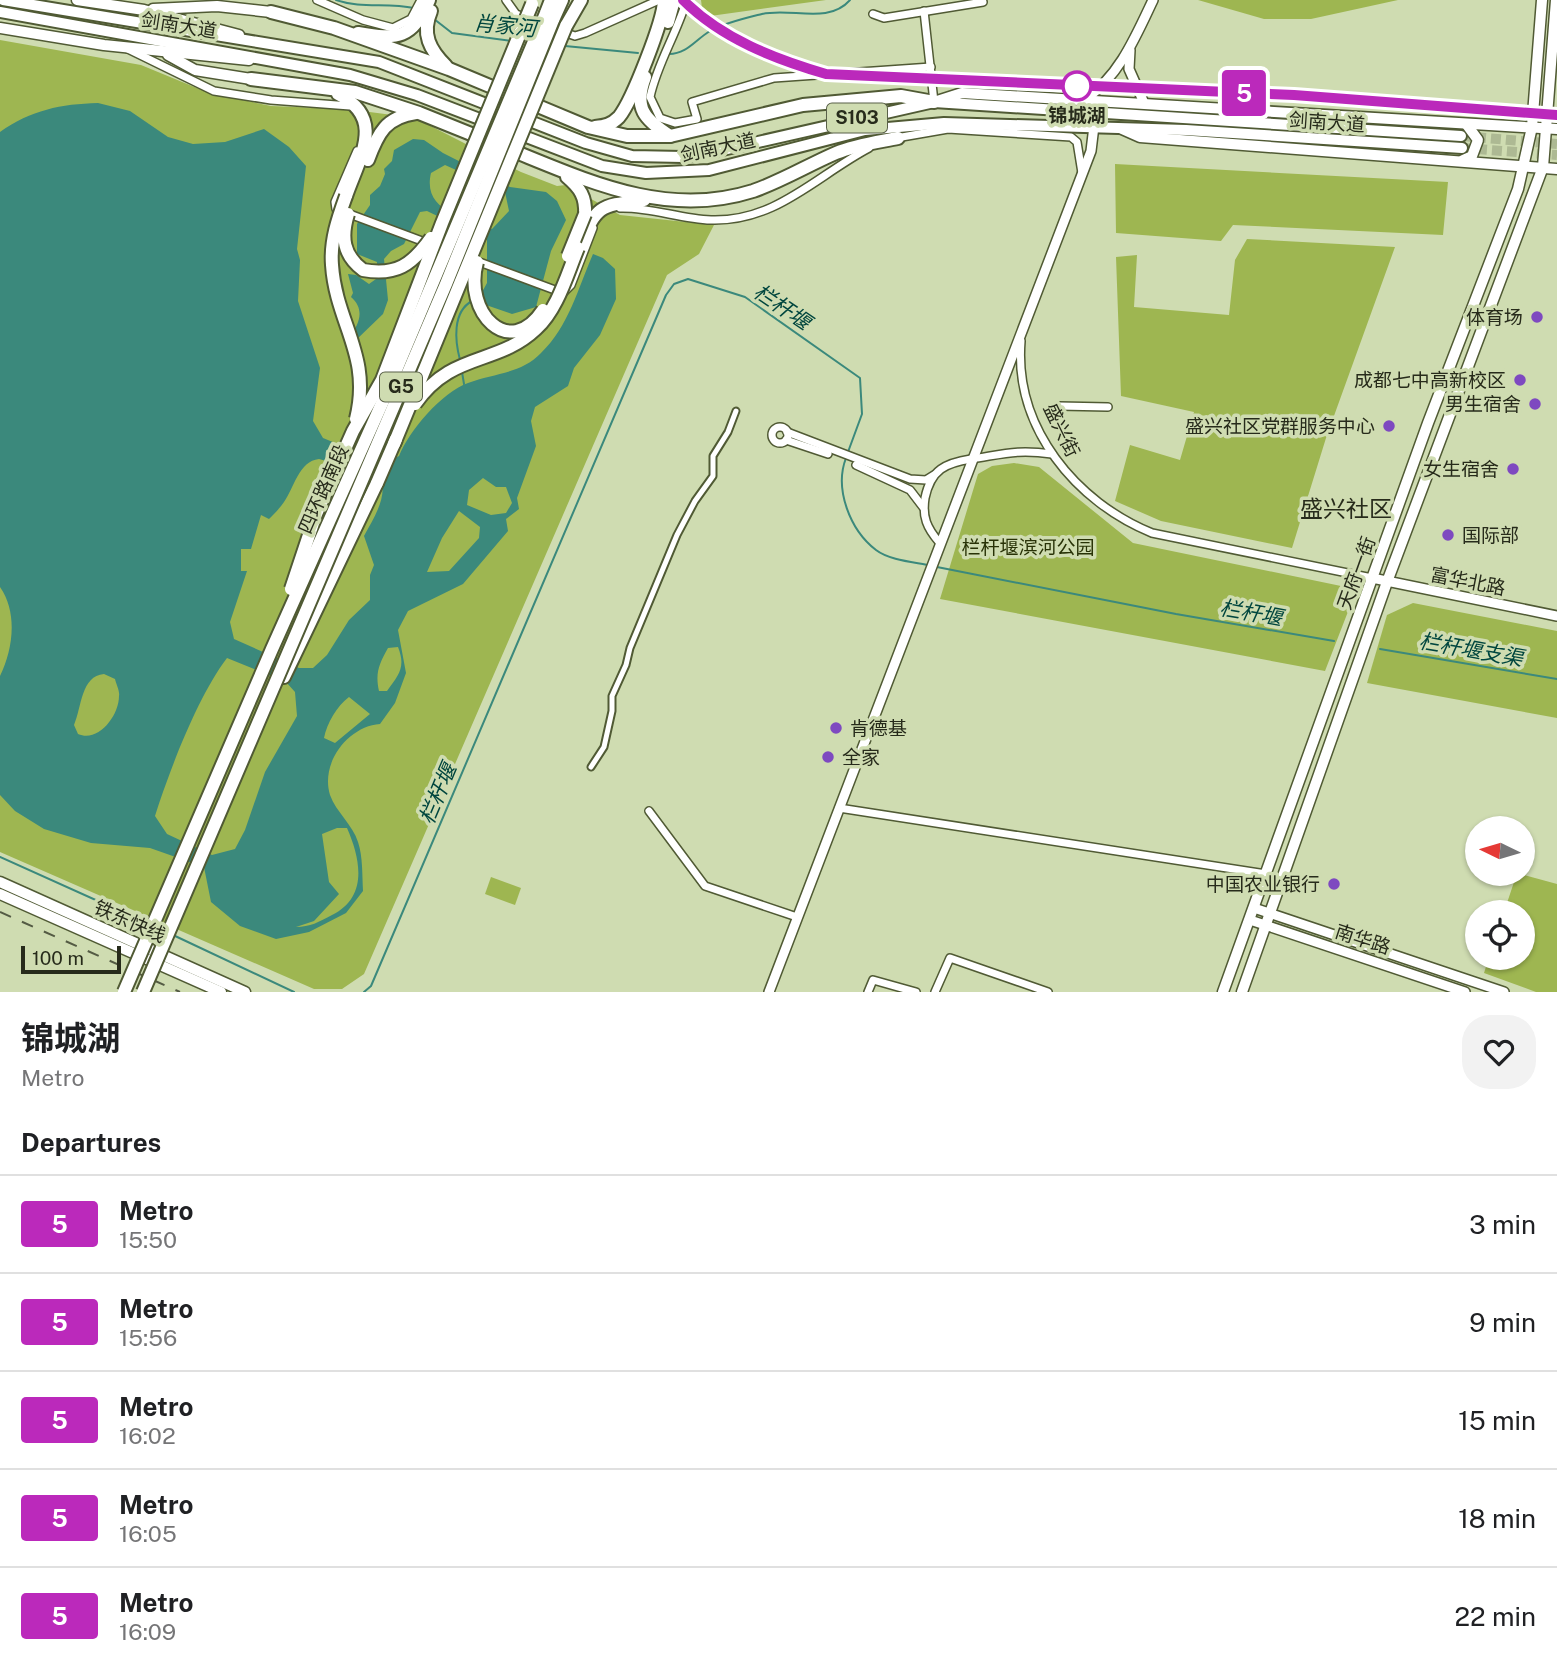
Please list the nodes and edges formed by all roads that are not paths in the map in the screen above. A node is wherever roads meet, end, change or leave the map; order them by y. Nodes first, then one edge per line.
1 (3, 0) edge
2 (77, 0) edge
3 (317, 0) edge
4 (435, 0) edge
5 (506, 0) edge
6 (551, 0) edge
7 (562, 0) edge
8 (578, 0) edge
9 (661, 0) edge
10 (674, 0) edge
11 (1153, 0) edge
12 (1542, 0) edge
13 (1556, 0) edge
14 (533, 1) edge
15 (682, 1) edge
16 (106, 2) edge
17 (983, 2) edge
18 (422, 9) edge
19 (144, 10) junction
20 (924, 11) junction
21 (0, 12) edge
22 (271, 12) joint
23 (873, 14) dead end
24 (549, 17) junction
25 (0, 28) edge
26 (334, 28) junction
27 (273, 44) junction
28 (124, 47) junction
29 (1130, 48) junction
30 (161, 52) junction
31 (268, 61) junction
32 (931, 67) junction
33 (449, 69) junction
34 (251, 79) joint
35 (325, 87) junction
36 (1085, 99) junction
37 (934, 102) junction
38 (1143, 103) junction
39 (419, 113) junction
40 (1466, 125) junction
41 (1094, 126) junction
42 (587, 127) junction
43 (1532, 127) junction
44 (1552, 128) edge
45 (1121, 129) junction
46 (670, 136) junction
47 (1461, 136) tunnel mouth
48 (898, 138) junction
49 (1462, 148) tunnel mouth
50 (1462, 160) junction
51 (1525, 165) junction
52 (1543, 167) junction
53 (556, 168) junction
54 (1557, 169) edge
55 (1082, 173) junction
56 (350, 197) junction
57 (660, 198) junction
58 (487, 222) junction
59 (442, 223) junction
60 (1024, 323) junction
61 (1059, 406) dead end
62 (1108, 407) dead end
63 (736, 411) dead end
64 (353, 431) junction
65 (787, 436) dead end
66 (394, 444) junction
67 (1052, 454) junction
68 (971, 459) junction
69 (857, 463) junction
70 (935, 475) junction
71 (924, 507) junction
72 (938, 547) junction
73 (1372, 578) junction
74 (1387, 582) junction
75 (1557, 617) edge
76 (272, 649) junction
77 (247, 753) junction
78 (590, 767) dead end
79 (839, 808) junction
80 (649, 811) dead end
81 (1266, 874) junction
82 (0, 882) edge
83 (0, 894) edge
84 (1254, 908) junction
85 (1271, 914) junction
86 (797, 917) junction
87 (1250, 920) junction
88 (1266, 926) junction
89 (124, 992) edge
90 (143, 992) edge
91 (221, 992) edge
92 (246, 992) edge
93 (769, 992) edge
94 (868, 992) edge
95 (916, 992) edge
96 (936, 992) edge
97 (1048, 992) edge
98 (1223, 992) edge
99 (1242, 992) edge
100 (1465, 992) edge
101 (1504, 992) edge

1 - 27 highway, 剑南大道
2 - 16 main road
3 - 18 street
4 - 18 highway
5 - 9 street
6 - 24 highway, 四环路南段 / G5
7 - 24 highway, 四环路南段 / G5
8 - 58 highway, bridge
9 - 42 highway
10 - 46 highway
11 - 29 street
12 - 43 main road, 天府一街
13 - 44 main road, 天府一街
14 - 59 highway, bridge
15 - 32 street
16 - 19 main road
17 - 20 street
18 - 26 highway
18 - 33 highway
19 - 22 main road
19 - 27 main road
20 - 23 street
20 - 32 street
21 - 31 highway, 剑南大道
22 - 26 highway
24 - 76 highway, 四环路南段 / G5, bridge
24 - 77 highway, 四环路南段 / G5, bridge
25 - 28 main road
26 - 33 highway
27 - 37 highway, 剑南大道 / S103
28 - 30 main road
28 - 48 street
29 - 36 street
29 - 38 street
30 - 31 main road
30 - 34 main road
31 - 41 highway, 剑南大道 / S103
32 - 37 street
33 - 42 highway
34 - 35 highway
35 - 39 highway
35 - 56 highway
36 - 37 main road
36 - 38 main road
37 - 46 highway
37 - 47 highway, 剑南大道 / S103
38 - 40 main road
39 - 53 highway
39 - 56 highway
40 - 43 main road
40 - 50 main road
41 - 45 highway, 剑南大道 / S103
41 - 55 street, 盛兴街
42 - 46 highway
43 - 44 main road
43 - 51 main road, 天府一街
44 - 52 main road, 天府一街
45 - 49 highway, 剑南大道 / S103
45 - 50 main road
48 - 55 street
48 - 57 highway
50 - 51 main road
51 - 52 main road
51 - 73 main road, 天府一街
52 - 54 main road
52 - 74 main road, 天府一街
53 - 57 highway
53 - 58 highway, bridge
55 - 60 street, 盛兴街
56 - 59 highway, bridge
56 - 64 highway, bridge
57 - 66 highway, bridge
58 - 66 highway, bridge
59 - 64 highway, bridge
60 - 67 street, 盛兴街
60 - 68 street
61 - 62 street
63 - 78 street
64 - 76 highway, bridge
65 - 69 street
66 - 77 highway, bridge
67 - 68 street
67 - 73 street, 盛兴街
68 - 70 street
68 - 72 street
69 - 70 street
69 - 71 street
70 - 71 street
71 - 72 street
72 - 79 street
73 - 74 street, 富华北路
73 - 81 main road, 天府一街
74 - 75 street, 富华北路
74 - 85 main road, 天府一街
76 - 89 highway, 四环路南段 / G5, bridge
77 - 90 highway, 四环路南段 / G5, bridge
79 - 81 street
79 - 86 street
80 - 86 street
81 - 84 main road, 天府一街
82 - 92 main road, 铁东快线
83 - 91 main road, 铁东快线
84 - 85 street
84 - 87 main road, 天府一街
85 - 88 main road, 天府一街
85 - 101 street
86 - 93 street
87 - 88 street, 南华路
87 - 98 main road, 天府一街
88 - 99 main road, 天府一街
88 - 100 street, 南华路
94 - 95 street
96 - 97 street

